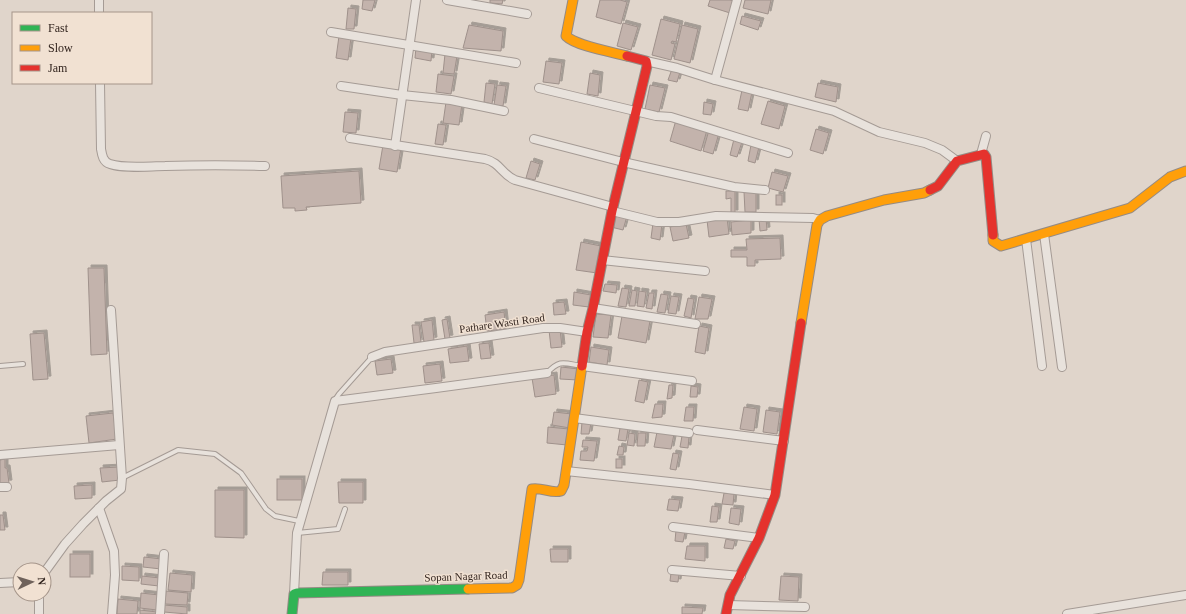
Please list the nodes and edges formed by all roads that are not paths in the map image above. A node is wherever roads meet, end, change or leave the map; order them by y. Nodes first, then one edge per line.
1 (98, 0) edge
2 (416, 0) edge
3 (447, 0) edge
4 (573, 0) edge
5 (737, 0) edge
6 (99, 12) edge
7 (527, 14) dead end
8 (332, 32) dead end
9 (410, 45) junction
10 (646, 61) junction
11 (516, 63) dead end
12 (715, 80) junction
13 (100, 84) edge
14 (341, 86) dead end
15 (539, 88) dead end
16 (402, 95) junction
17 (636, 110) junction
18 (504, 112) dead end
19 (986, 136) dead end
20 (350, 138) dead end
21 (534, 139) dead end
22 (394, 146) junction
23 (788, 153) dead end
24 (981, 154) junction
25 (957, 160) junction
26 (623, 162) junction
27 (265, 166) dead end
28 (1186, 171) edge
29 (765, 190) dead end
30 (612, 209) junction
31 (820, 220) junction
32 (1044, 234) junction
33 (1026, 239) junction
34 (602, 260) junction
35 (705, 271) dead end
36 (593, 308) junction
37 (112, 310) dead end
38 (696, 324) dead end
39 (587, 332) junction
40 (372, 357) joint
41 (23, 364) dead end
42 (0, 366) edge
43 (582, 366) junction
44 (1042, 366) dead end
45 (1062, 367) dead end
46 (548, 373) joint
47 (692, 381) dead end
48 (335, 400) junction
49 (574, 418) junction
50 (784, 441) junction
51 (119, 445) junction
52 (0, 455) edge
53 (566, 471) junction
54 (122, 478) junction
55 (775, 495) junction
56 (100, 508) junction
57 (345, 508) dead end
58 (299, 521) junction
59 (673, 527) dead end
60 (296, 533) junction
61 (759, 538) junction
62 (164, 554) dead end
63 (52, 562) edge
64 (672, 570) dead end
65 (741, 576) junction
66 (12, 582) edge
67 (0, 583) edge
68 (294, 594) junction
69 (1186, 595) edge
70 (39, 602) edge
71 (805, 607) dead end
72 (727, 610) edge
73 (39, 614) edge
74 (112, 614) edge
75 (160, 614) edge
76 (292, 614) edge
77 (1067, 614) edge

1 - 6 street
2 - 9 street
3 - 7 street
4 - 10 street
5 - 12 street
8 - 9 street
9 - 11 street
9 - 16 street
10 - 12 street
10 - 17 street
12 - 25 street
13 - 27 street
14 - 16 street
15 - 17 street
16 - 18 street
16 - 22 street
17 - 23 street
17 - 26 street
19 - 24 street
20 - 22 street
21 - 26 street
22 - 30 street
24 - 25 street
24 - 33 street
25 - 31 street
26 - 29 street
26 - 30 street
28 - 32 street
30 - 31 street
30 - 34 street
31 - 50 street
32 - 33 street
32 - 45 street
33 - 44 street
34 - 35 street
34 - 36 street
36 - 38 street
36 - 39 street
37 - 51 street
39 - 40 street, Pathare Wasti Road
39 - 43 street, Sopan Nagar Road
40 - 48 lane, Pathare Wasti Road
41 - 42 lane
43 - 46 lane
43 - 47 street
43 - 49 street, Sopan Nagar Road
46 - 48 street
48 - 58 street, Pathare Wasti Road
49 - 50 street
49 - 53 street, Sopan Nagar Road
50 - 55 street
51 - 52 street
51 - 54 street
53 - 55 street
53 - 68 street, Sopan Nagar Road
54 - 56 street
54 - 58 lane
55 - 61 street
56 - 63 street
56 - 74 street
57 - 60 lane
58 - 60 street, Pathare Wasti Road
59 - 61 street
60 - 68 street, Pathare Wasti Road
61 - 65 street
62 - 75 street
64 - 65 street
65 - 72 street
66 - 67 street
68 - 76 street, Pathare Wasti Road
69 - 77 street
70 - 73 street
71 - 72 street

